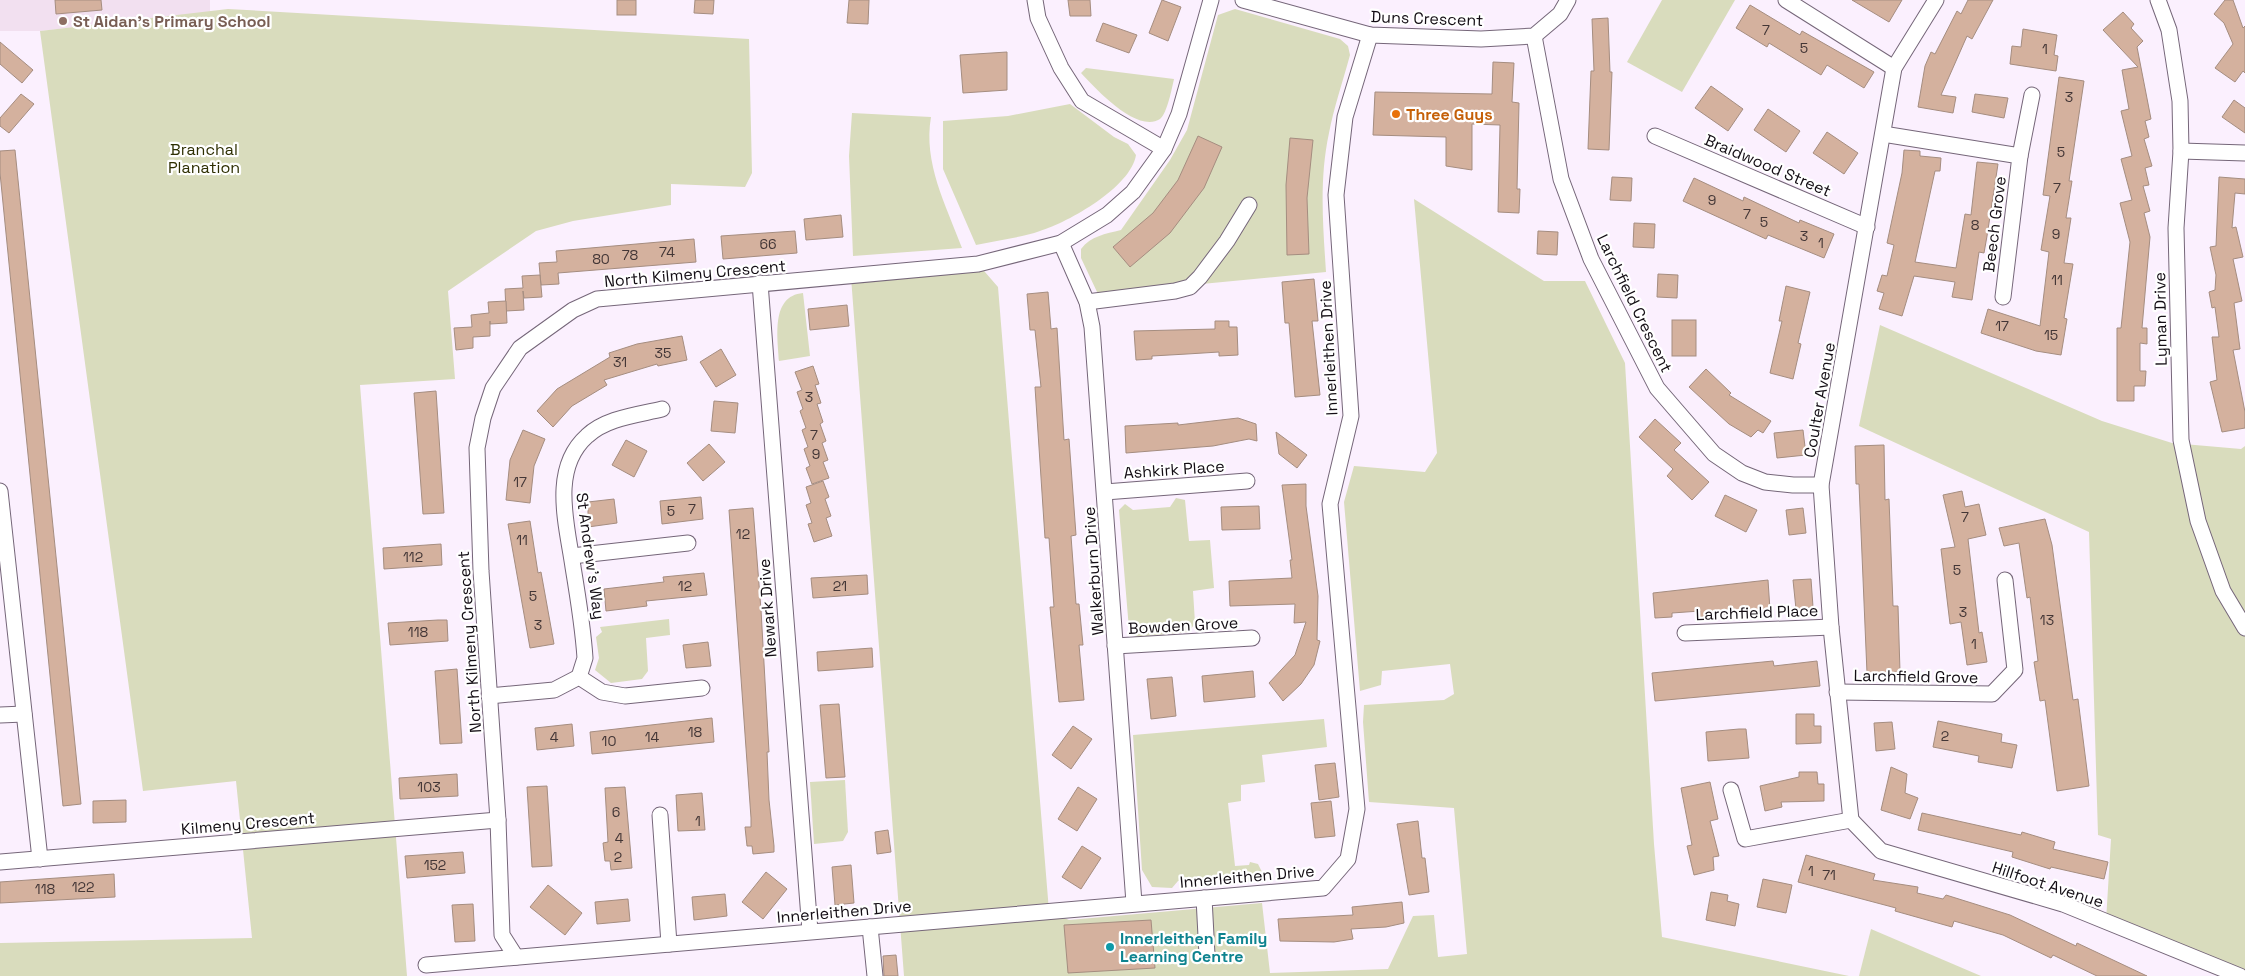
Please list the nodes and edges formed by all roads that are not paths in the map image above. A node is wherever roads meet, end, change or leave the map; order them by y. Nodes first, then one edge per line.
1 (1035, 0) edge
2 (1211, 0) edge
3 (1243, 0) edge
4 (1568, 0) edge
5 (1786, 0) edge
6 (1936, 0) edge
7 (2158, 0) edge
8 (1370, 35) junction
9 (1534, 36) junction
10 (1894, 68) junction
11 (2032, 95) dead end
12 (1883, 134) junction
13 (1655, 136) dead end
14 (1164, 149) junction
15 (2181, 150) junction
16 (2245, 152) edge
17 (2020, 156) junction
18 (1249, 205) dead end
19 (1867, 227) junction
20 (1061, 243) junction
21 (760, 283) junction
22 (2003, 297) dead end
23 (1087, 302) junction
24 (662, 410) dead end
25 (1247, 481) dead end
26 (1822, 486) junction
27 (0, 491) edge
28 (1105, 492) junction
29 (688, 543) dead end
30 (572, 556) junction
31 (3, 559) edge
32 (2006, 580) dead end
33 (1831, 627) junction
34 (2245, 628) edge
35 (1685, 633) dead end
36 (1252, 638) dead end
37 (1116, 646) junction
38 (579, 677) junction
39 (702, 688) dead end
40 (1837, 692) junction
41 (489, 696) junction
42 (24, 714) junction
43 (0, 715) edge
44 (1730, 790) dead end
45 (660, 815) dead end
46 (498, 820) junction
47 (1851, 820) junction
48 (40, 859) junction
49 (0, 862) edge
50 (1204, 898) junction
51 (1134, 903) junction
52 (870, 927) junction
53 (810, 931) junction
54 (669, 944) junction
55 (1207, 955) dead end
56 (516, 958) junction
57 (426, 966) dead end
58 (875, 976) edge
59 (2240, 976) edge

1 - 14 street
2 - 14 street, North Kilmeny Crescent
3 - 8 street, Duns Crescent
4 - 9 street
5 - 10 street
6 - 10 street, Coulter Avenue
7 - 15 street, Lyman Drive
8 - 9 street, Duns Crescent
8 - 50 street, Innerleithen Drive
9 - 26 street, Larchfield Crescent
10 - 12 street, Coulter Avenue
11 - 17 street, Beech Grove
12 - 17 street, Beech Grove
12 - 19 street, Coulter Avenue
13 - 19 street, Braidwood Street
14 - 20 street, North Kilmeny Crescent
15 - 16 street
15 - 34 street, Lyman Drive
17 - 22 street, Beech Grove
18 - 23 street
19 - 26 street, Coulter Avenue
20 - 21 street, North Kilmeny Crescent
20 - 23 street, Walkerburn Drive
21 - 41 street, North Kilmeny Crescent
21 - 53 street, Newark Drive
23 - 28 street, Walkerburn Drive
24 - 30 street, St Andrew's Way
25 - 28 street, Ashkirk Place
26 - 33 street, Coulter Avenue
27 - 31 street
28 - 37 street, Walkerburn Drive
29 - 30 street
30 - 38 street, St Andrew's Way
31 - 42 street
32 - 40 street, Larchfield Grove
33 - 35 street, Larchfield Place
33 - 40 street, Coulter Avenue
36 - 37 street, Bowden Grove
37 - 51 street, Walkerburn Drive
38 - 39 street
38 - 41 street
40 - 47 street, Coulter Avenue
41 - 46 street, North Kilmeny Crescent
42 - 43 street
42 - 48 street
44 - 47 street
45 - 54 street
46 - 48 street, Kilmeny Crescent
46 - 56 street, North Kilmeny Crescent
47 - 59 street, Hillfoot Avenue
48 - 49 street, Kilmeny Crescent
50 - 51 street, Innerleithen Drive
50 - 55 street
51 - 52 street, Innerleithen Drive
52 - 53 street, Innerleithen Drive
52 - 58 street
53 - 54 street, Innerleithen Drive
54 - 56 street, Innerleithen Drive
56 - 57 street, Innerleithen Drive

